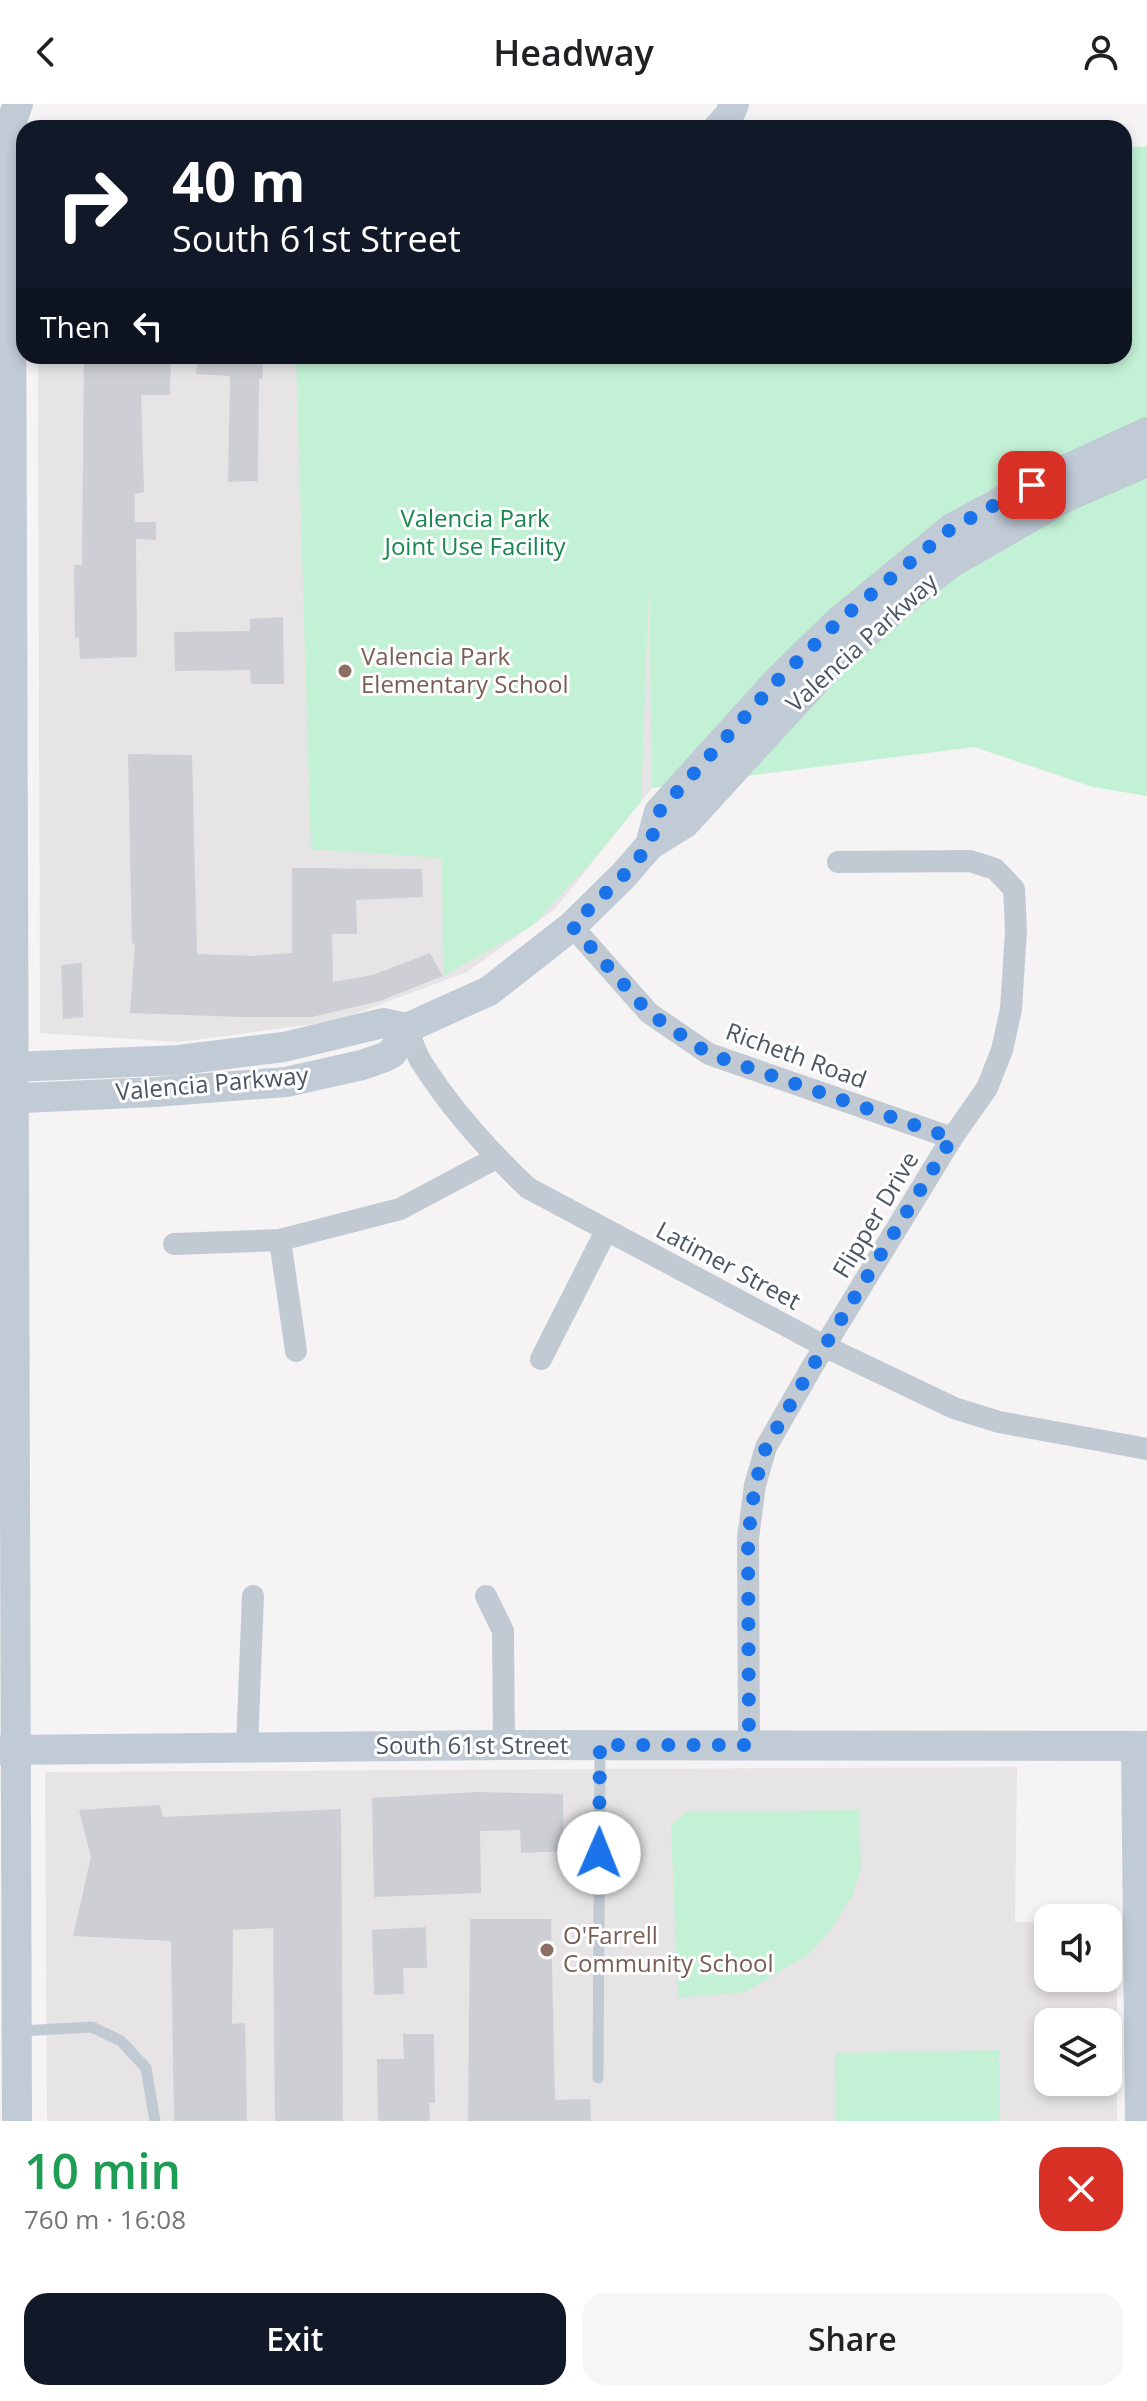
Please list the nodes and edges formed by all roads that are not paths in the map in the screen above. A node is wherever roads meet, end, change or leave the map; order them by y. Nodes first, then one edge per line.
1 (18, 104) edge
2 (12, 146) edge
3 (1147, 432) edge
4 (1147, 462) edge
5 (6, 738) edge
6 (650, 845) junction
7 (838, 862) dead end
8 (572, 926) junction
9 (407, 1028) junction
10 (6, 1066) edge
11 (7, 1099) edge
12 (952, 1138) junction
13 (496, 1158) junction
14 (606, 1231) junction
15 (280, 1240) junction
16 (174, 1244) dead end
17 (826, 1347) junction
18 (296, 1351) dead end
19 (541, 1359) dead end
20 (1147, 1449) edge
21 (8, 1484) edge
22 (253, 1596) dead end
23 (486, 1596) dead end
24 (504, 1745) junction
25 (600, 1745) junction
26 (749, 1745) junction
27 (1142, 1746) edge
28 (247, 1747) junction
29 (7, 1750) edge
30 (16, 2031) junction
31 (598, 2078) dead end
32 (17, 2121) edge
33 (155, 2121) edge
34 (1140, 2121) edge

1 - 2 main road
2 - 5 main road
3 - 6 main road, Valencia Parkway
4 - 6 main road, Valencia Parkway
5 - 10 main road
6 - 8 main road, Valencia Parkway
7 - 12 street, Flipper Drive
8 - 9 main road, Valencia Parkway
8 - 12 street, Richeth Road
9 - 10 main road, Valencia Parkway
9 - 11 main road, Valencia Parkway
9 - 13 street, Latimer Street
10 - 11 main road
11 - 21 main road
12 - 17 street, Flipper Drive
13 - 14 street, Latimer Street
13 - 15 street
14 - 17 street, Latimer Street
14 - 19 street
15 - 16 street
15 - 18 street
17 - 20 street, Latimer Street
17 - 26 street, Flipper Drive
21 - 29 main road
22 - 28 street
23 - 24 street
24 - 25 main road, South 61st Street
24 - 28 main road, South 61st Street
25 - 26 main road, South 61st Street
25 - 31 lane
26 - 27 main road, South 61st Street
27 - 34 main road
28 - 29 main road, South 61st Street
29 - 30 main road
30 - 32 main road
30 - 33 lane

